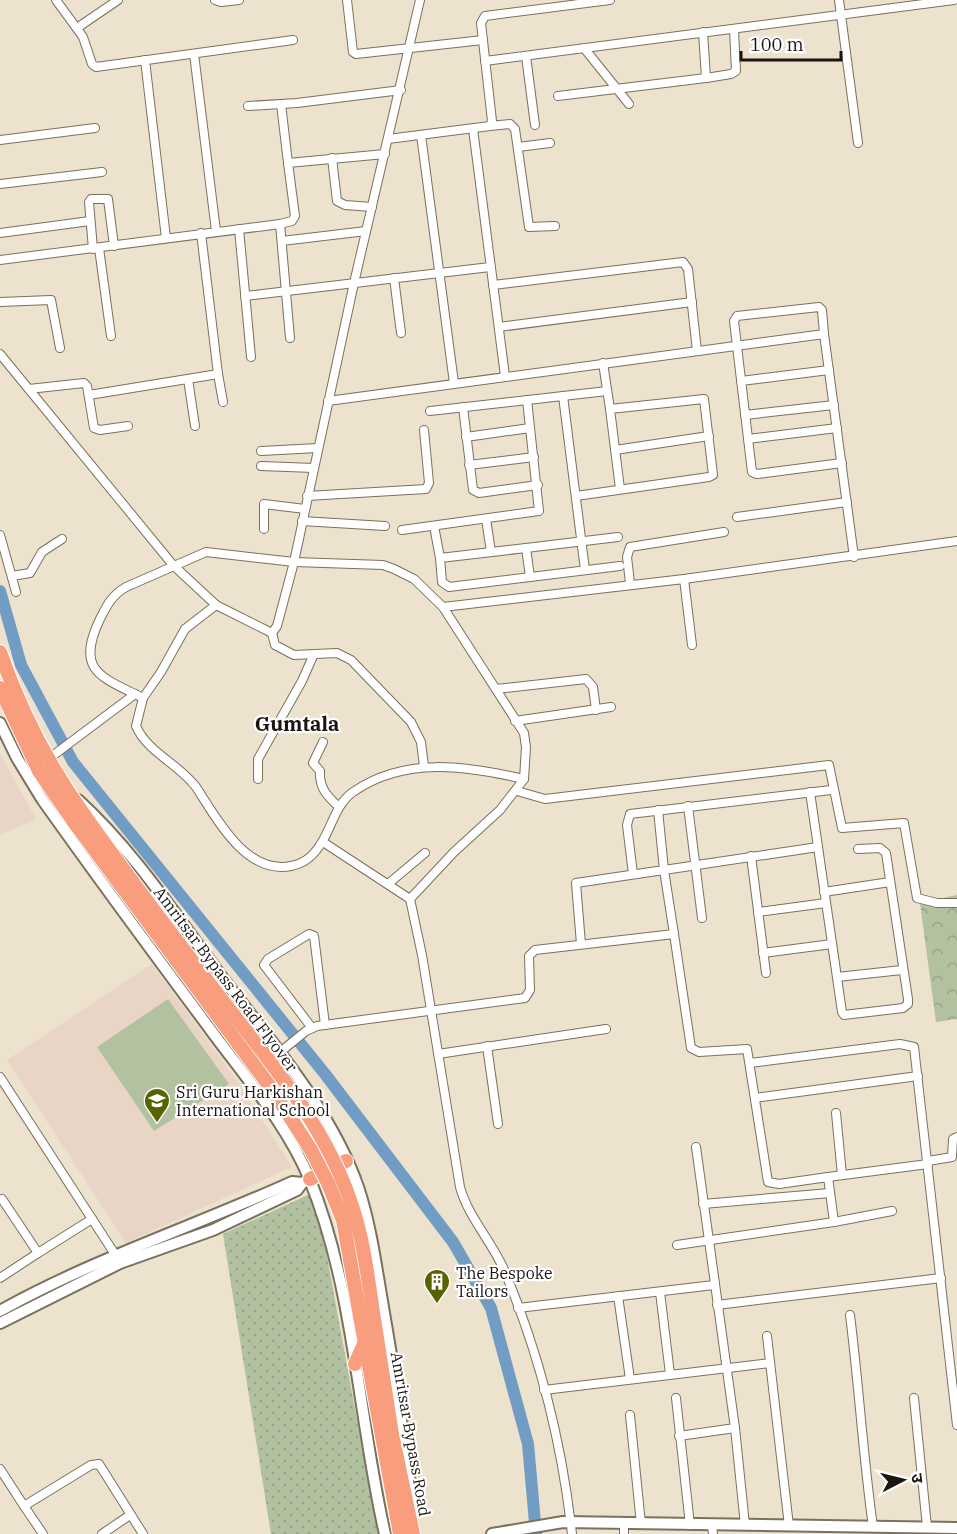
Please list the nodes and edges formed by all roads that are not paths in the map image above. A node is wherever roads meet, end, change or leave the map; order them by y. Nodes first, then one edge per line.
1 (56, 0) edge
2 (118, 0) edge
3 (215, 0) edge
4 (239, 0) edge
5 (346, 0) edge
6 (420, 0) edge
7 (610, 0) edge
8 (839, 0) edge
9 (954, 0) edge
10 (841, 15) junction
11 (77, 28) junction
12 (734, 29) junction
13 (703, 32) junction
14 (293, 40) dead end
15 (483, 40) junction
16 (584, 48) junction
17 (409, 49) junction
18 (194, 54) junction
19 (526, 56) junction
20 (145, 60) junction
21 (485, 61) junction
22 (706, 78) junction
23 (616, 89) junction
24 (401, 90) junction
25 (558, 96) dead end
26 (281, 104) junction
27 (629, 104) dead end
28 (248, 106) dead end
29 (535, 124) dead end
30 (490, 126) junction
31 (95, 128) dead end
32 (473, 129) junction
33 (422, 135) junction
34 (388, 139) junction
35 (0, 140) edge
36 (550, 143) dead end
37 (858, 143) dead end
38 (518, 147) junction
39 (385, 154) junction
40 (332, 158) junction
41 (288, 163) junction
42 (102, 172) dead end
43 (0, 184) edge
44 (372, 207) junction
45 (90, 221) junction
46 (280, 224) junction
47 (555, 226) dead end
48 (239, 229) junction
49 (216, 231) junction
50 (366, 231) junction
51 (0, 233) edge
52 (201, 233) junction
53 (166, 237) junction
54 (282, 242) junction
55 (114, 246) junction
56 (96, 248) junction
57 (0, 260) edge
58 (490, 267) junction
59 (440, 273) junction
60 (394, 278) junction
61 (354, 283) junction
62 (494, 285) junction
63 (285, 292) junction
64 (245, 296) junction
65 (0, 302) edge
66 (692, 302) junction
67 (499, 327) junction
68 (401, 333) dead end
69 (824, 334) junction
70 (111, 336) dead end
71 (290, 338) dead end
72 (736, 345) junction
73 (60, 348) dead end
74 (697, 351) junction
75 (0, 354) edge
76 (251, 357) dead end
77 (603, 363) junction
78 (829, 370) junction
79 (218, 374) junction
80 (505, 376) junction
81 (188, 379) junction
82 (741, 381) junction
83 (454, 383) junction
84 (29, 389) junction
85 (607, 391) junction
86 (89, 395) junction
87 (563, 396) junction
88 (527, 400) junction
89 (328, 401) junction
90 (223, 402) dead end
91 (834, 405) junction
92 (463, 407) junction
93 (610, 409) junction
94 (430, 411) dead end
95 (745, 415) junction
96 (128, 426) dead end
97 (195, 426) dead end
98 (530, 428) junction
99 (837, 428) junction
100 (424, 430) dead end
101 (709, 436) junction
102 (466, 437) junction
103 (748, 439) junction
104 (318, 448) junction
105 (615, 450) junction
106 (261, 451) dead end
107 (534, 457) junction
108 (842, 463) junction
109 (469, 465) junction
110 (261, 466) dead end
111 (314, 468) junction
112 (538, 485) junction
113 (620, 489) junction
114 (307, 496) junction
115 (576, 496) junction
116 (847, 502) junction
117 (305, 509) junction
118 (737, 517) dead end
119 (486, 519) junction
120 (302, 521) junction
121 (385, 526) dead end
122 (434, 526) junction
123 (264, 529) dead end
124 (402, 530) dead end
125 (724, 532) dead end
126 (0, 535) edge
127 (618, 537) dead end
128 (62, 540) dead end
129 (581, 541) junction
130 (957, 541) edge
131 (526, 548) junction
132 (491, 552) junction
133 (854, 557) junction
134 (440, 558) junction
135 (294, 562) junction
136 (172, 565) junction
137 (620, 566) dead end
138 (585, 570) junction
139 (12, 576) junction
140 (530, 577) junction
141 (684, 579) junction
142 (630, 583) junction
143 (16, 592) dead end
144 (216, 605) junction
145 (443, 607) junction
146 (272, 633) junction
147 (692, 645) dead end
148 (0, 652) edge
149 (313, 656) junction
150 (3, 676) edge
151 (496, 689) junction
152 (139, 696) junction
153 (611, 707) dead end
154 (596, 710) junction
155 (516, 721) junction
156 (0, 723) edge
157 (323, 742) dead end
158 (52, 757) junction
159 (424, 766) junction
160 (258, 779) dead end
161 (524, 779) junction
162 (59, 790) junction
163 (831, 790) dead end
164 (517, 791) junction
165 (810, 792) junction
166 (688, 806) junction
167 (339, 807) junction
168 (658, 810) junction
169 (323, 842) junction
170 (818, 847) junction
171 (858, 849) dead end
172 (425, 853) dead end
173 (752, 856) junction
174 (695, 864) junction
175 (664, 870) junction
176 (633, 874) junction
177 (890, 882) junction
178 (388, 884) junction
179 (824, 891) junction
180 (410, 899) junction
181 (826, 903) junction
182 (957, 903) edge
183 (758, 912) junction
184 (702, 918) dead end
185 (674, 934) junction
186 (581, 944) junction
187 (832, 944) junction
188 (763, 953) junction
189 (902, 970) junction
190 (766, 973) dead end
191 (837, 977) junction
192 (431, 1012) junction
193 (325, 1025) junction
194 (309, 1029) junction
195 (606, 1029) dead end
196 (487, 1046) junction
197 (279, 1053) junction
198 (438, 1054) junction
199 (750, 1063) junction
200 (918, 1076) junction
201 (0, 1077) edge
202 (755, 1098) junction
203 (836, 1113) dead end
204 (498, 1124) dead end
205 (957, 1137) edge
206 (696, 1147) dead end
207 (346, 1161) junction
208 (928, 1162) junction
209 (842, 1175) junction
210 (828, 1177) junction
211 (306, 1181) junction
212 (830, 1193) junction
213 (1, 1199) edge
214 (703, 1204) junction
215 (892, 1211) dead end
216 (92, 1219) junction
217 (834, 1222) junction
218 (708, 1242) junction
219 (677, 1245) dead end
220 (38, 1253) junction
221 (118, 1259) junction
222 (0, 1278) edge
223 (941, 1278) junction
224 (714, 1285) junction
225 (660, 1292) junction
226 (618, 1296) junction
227 (717, 1305) junction
228 (518, 1308) junction
229 (0, 1311) edge
230 (850, 1315) dead end
231 (0, 1323) edge
232 (767, 1336) dead end
233 (371, 1340) junction
234 (391, 1356) junction
235 (770, 1363) junction
236 (355, 1364) junction
237 (726, 1368) junction
238 (670, 1374) junction
239 (630, 1379) junction
240 (544, 1390) junction
241 (676, 1398) dead end
242 (914, 1398) dead end
243 (630, 1415) dead end
244 (957, 1425) edge
245 (735, 1428) junction
246 (679, 1436) junction
247 (0, 1469) edge
248 (24, 1506) junction
249 (130, 1515) junction
250 (641, 1524) junction
251 (690, 1525) junction
252 (745, 1525) junction
253 (569, 1526) edge
254 (789, 1526) junction
255 (873, 1527) junction
256 (927, 1527) junction
257 (957, 1528) edge
258 (624, 1529) edge
259 (713, 1529) edge
260 (43, 1534) edge
261 (102, 1534) edge
262 (143, 1534) edge
263 (385, 1534) edge
264 (400, 1534) edge
265 (413, 1534) edge
266 (492, 1534) edge

1 - 11 street
2 - 11 street
3 - 4 street
5 - 17 street
6 - 17 street
7 - 15 street
8 - 10 street
9 - 10 street
10 - 12 street
10 - 37 street
11 - 20 street
12 - 13 street
12 - 22 street
13 - 16 street
13 - 22 street
14 - 18 street
15 - 17 street
15 - 21 street
16 - 19 street
16 - 23 street
17 - 24 street
18 - 20 street
18 - 49 street
19 - 21 street
19 - 29 street
20 - 53 street
21 - 30 street
22 - 23 street
23 - 25 street
23 - 27 street
24 - 26 street
24 - 34 street
26 - 28 street
26 - 41 street
30 - 32 street
30 - 38 street
31 - 35 street
32 - 33 street
32 - 58 street
33 - 34 street
33 - 59 street
34 - 39 street
36 - 38 street
38 - 47 street
39 - 40 street
39 - 44 street
40 - 41 street
40 - 44 street
41 - 46 street
42 - 43 street
44 - 50 street
45 - 51 street
45 - 55 street
45 - 56 street
46 - 48 street
46 - 54 street
48 - 49 street
48 - 64 street
49 - 52 street
50 - 54 street
50 - 61 street
52 - 53 street
52 - 79 street
53 - 55 street
54 - 63 street
55 - 56 street
56 - 57 street
56 - 70 street
58 - 59 street
58 - 62 street
59 - 60 street
59 - 83 street
60 - 61 street
60 - 68 street
61 - 63 street
61 - 89 street
62 - 66 street
62 - 67 street
63 - 64 street
63 - 71 street
64 - 76 street
65 - 73 street
66 - 67 street
66 - 74 street
67 - 80 street
69 - 72 street
69 - 72 street
69 - 78 street
72 - 74 street
72 - 82 street
74 - 77 street
75 - 84 street
77 - 80 street
77 - 85 street
78 - 82 street
78 - 91 street
79 - 81 street
79 - 90 street
80 - 83 street
81 - 86 street
81 - 97 street
82 - 95 street
83 - 89 street
84 - 86 street
84 - 136 street
85 - 87 street
85 - 93 street
86 - 96 street
87 - 88 street
87 - 115 street
88 - 92 street
88 - 98 street
89 - 104 street
91 - 95 street
91 - 99 street
92 - 94 street
92 - 102 street
93 - 101 street
93 - 105 street
95 - 103 street
98 - 102 street
98 - 107 street
99 - 103 street
99 - 108 street
100 - 114 street
101 - 105 street
101 - 113 street
102 - 109 street
103 - 108 street
104 - 106 street
104 - 111 street
105 - 113 street
107 - 109 street
107 - 112 street
108 - 116 street
109 - 112 street
110 - 111 street
111 - 114 street
112 - 119 street
113 - 115 street
114 - 117 street
115 - 129 street
116 - 118 street
116 - 133 street
117 - 120 street
117 - 123 street
119 - 122 street
119 - 132 street
120 - 121 street
120 - 135 street
122 - 124 street
122 - 134 street
125 - 142 street
126 - 139 street
127 - 129 street
128 - 139 street
129 - 131 street
129 - 138 street
130 - 133 street
131 - 132 street
131 - 140 street
132 - 134 street
133 - 141 street
134 - 140 street
135 - 136 street
135 - 145 street
135 - 146 street
136 - 144 street
136 - 152 street
137 - 138 street
138 - 140 street
139 - 143 street
141 - 142 street
141 - 147 street
142 - 145 street
144 - 146 street
144 - 152 street
145 - 151 street
146 - 149 street
148 - 150 highway
149 - 159 street
149 - 160 street
150 - 158 highway
150 - 162 highway
151 - 154 street
151 - 155 street
152 - 158 street
152 - 169 street
153 - 154 street
154 - 155 street
155 - 161 street
156 - 211 street
157 - 167 street
158 - 162 highway
159 - 161 street
159 - 167 street
161 - 164 street
162 - 197 street
162 - 233 highway, Amritsar Bypass Road Flyover, bridge
163 - 165 street
164 - 180 street
164 - 182 street
165 - 166 street
165 - 170 street
166 - 168 street
166 - 174 street
167 - 169 street
168 - 175 street
168 - 176 street
169 - 178 street
170 - 173 street
170 - 179 street
171 - 177 street
172 - 178 street
173 - 174 street
173 - 183 street
174 - 175 street
174 - 184 street
175 - 176 street
175 - 185 street
176 - 186 street
177 - 179 street
177 - 189 street
178 - 180 street
179 - 181 street
180 - 192 street
181 - 183 street
181 - 187 street
183 - 188 street
185 - 186 street
185 - 199 street
186 - 192 street
187 - 188 street
187 - 191 street
188 - 190 street
189 - 191 street
189 - 191 street
192 - 193 street
192 - 198 street
193 - 194 street
193 - 194 street
194 - 197 street
195 - 196 street
196 - 198 street
196 - 204 street
197 - 207 street
198 - 228 street
199 - 200 street
199 - 202 street
200 - 202 street
200 - 208 street
201 - 216 street
202 - 210 street
203 - 209 street
205 - 208 street
206 - 214 street
207 - 211 highway
207 - 234 street
208 - 209 street
208 - 223 street
209 - 210 street
210 - 212 street
211 - 221 street
211 - 236 street
212 - 214 street
212 - 217 street
213 - 220 street
214 - 218 street
215 - 217 street
216 - 220 street
216 - 221 street
217 - 218 street
218 - 219 street
218 - 224 street
220 - 222 street
221 - 229 street
221 - 231 street
223 - 227 street
223 - 244 street
224 - 225 street
224 - 227 street
225 - 226 street
225 - 238 street
226 - 228 street
226 - 239 street
227 - 237 street
228 - 240 street
230 - 255 street
232 - 235 street
233 - 234 highway
233 - 236 highway
233 - 264 highway, Amritsar Bypass Road
233 - 265 highway, Amritsar Bypass Road
234 - 265 street
235 - 237 street
235 - 254 street
236 - 263 street
237 - 238 street
237 - 245 street
238 - 239 street
239 - 240 street
240 - 253 street
241 - 246 street
242 - 256 street
243 - 250 street
245 - 246 street
245 - 252 street
246 - 251 street
247 - 248 street
248 - 249 street
248 - 260 street
249 - 261 street
249 - 262 street
250 - 251 street
250 - 258 street
251 - 259 street
252 - 254 street
252 - 259 street
253 - 258 street
253 - 266 street
254 - 255 street
255 - 256 street
256 - 257 street

